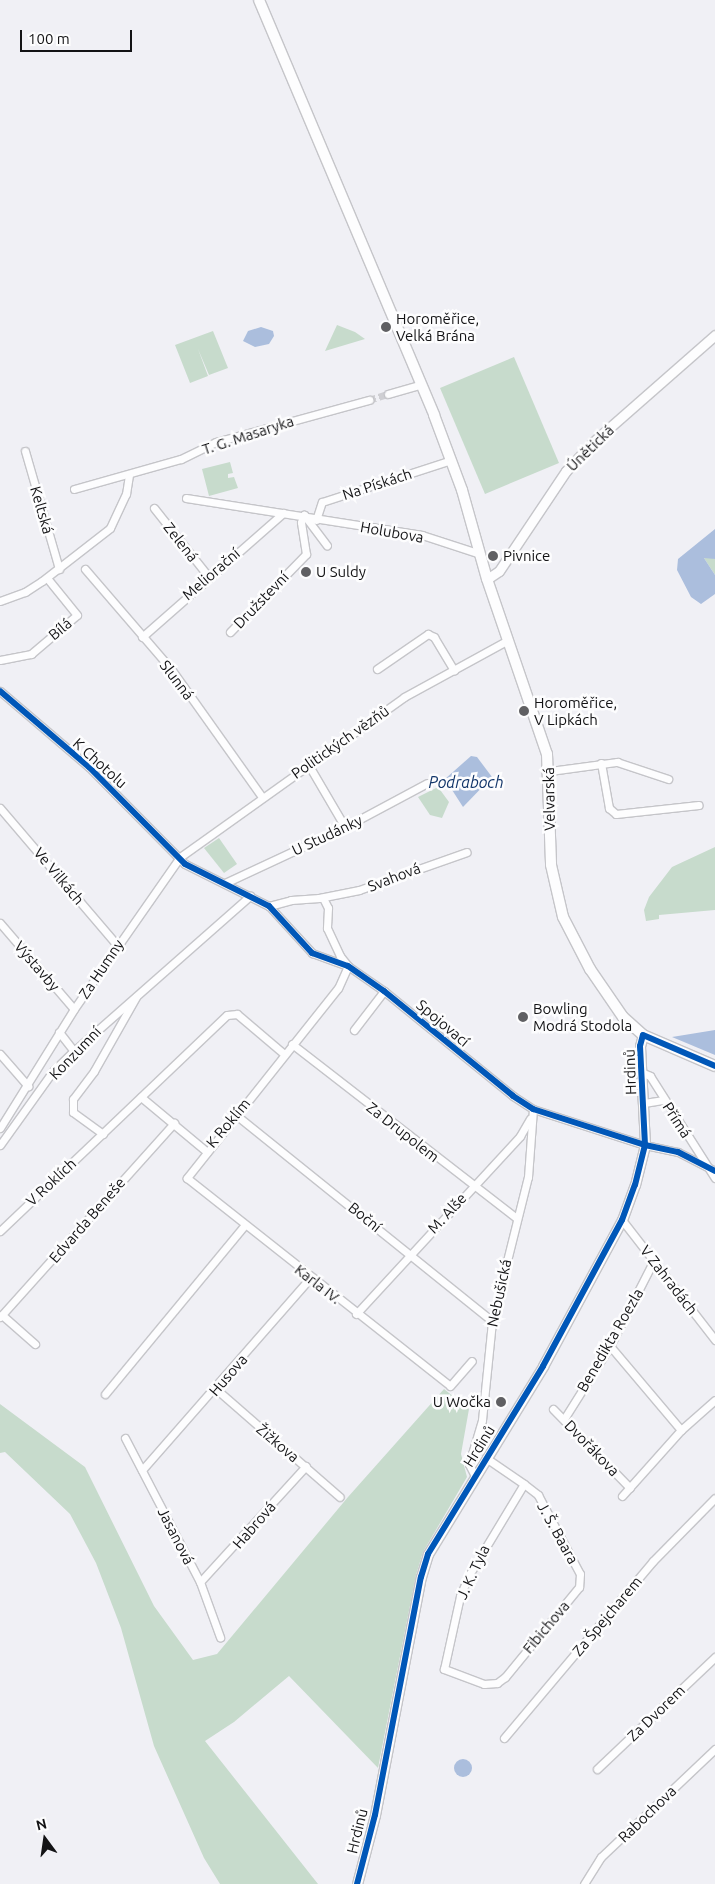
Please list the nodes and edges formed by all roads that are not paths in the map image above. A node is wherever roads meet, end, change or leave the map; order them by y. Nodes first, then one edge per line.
1 (259, 0) edge
2 (715, 335) edge
3 (420, 385) junction
4 (388, 394) tunnel mouth
5 (369, 400) tunnel mouth
6 (25, 451) dead end
7 (451, 460) junction
8 (129, 474) junction
9 (74, 489) dead end
10 (186, 498) dead end
11 (154, 508) dead end
12 (283, 513) junction
13 (304, 515) junction
14 (316, 520) junction
15 (327, 545) dead end
16 (480, 554) junction
17 (59, 569) junction
18 (84, 569) dead end
19 (208, 576) junction
20 (47, 578) junction
21 (487, 579) junction
22 (0, 602) edge
23 (230, 632) dead end
24 (142, 637) junction
25 (508, 640) junction
26 (0, 660) edge
27 (377, 669) dead end
28 (454, 670) junction
29 (0, 691) edge
30 (601, 763) junction
31 (308, 764) junction
32 (550, 771) junction
33 (668, 779) dead end
34 (428, 783) dead end
35 (262, 797) junction
36 (699, 805) dead end
37 (0, 808) edge
38 (345, 827) junction
39 (467, 852) dead end
40 (180, 857) junction
41 (224, 883) junction
42 (250, 896) junction
43 (319, 898) junction
44 (269, 906) junction
45 (0, 923) edge
46 (117, 945) junction
47 (348, 966) junction
48 (140, 991) junction
49 (384, 991) junction
50 (74, 1009) junction
51 (354, 1030) dead end
52 (59, 1032) junction
53 (643, 1035) junction
54 (292, 1044) junction
55 (74, 1051) junction
56 (0, 1054) edge
57 (284, 1054) junction
58 (715, 1066) edge
59 (641, 1072) junction
60 (28, 1086) junction
61 (141, 1097) junction
62 (664, 1100) junction
63 (644, 1103) junction
64 (17, 1104) junction
65 (533, 1109) junction
66 (24, 1113) junction
67 (236, 1114) junction
68 (174, 1123) junction
69 (0, 1128) edge
70 (102, 1134) junction
71 (0, 1145) edge
72 (645, 1145) junction
73 (207, 1152) junction
74 (713, 1170) edge
75 (715, 1178) edge
76 (472, 1186) junction
77 (516, 1218) junction
78 (622, 1220) junction
79 (245, 1224) junction
80 (0, 1230) edge
81 (410, 1253) junction
82 (654, 1260) junction
83 (310, 1278) junction
84 (356, 1314) junction
85 (1, 1316) edge
86 (492, 1321) junction
87 (715, 1340) edge
88 (35, 1344) dead end
89 (610, 1346) junction
90 (472, 1362) dead end
91 (216, 1389) junction
92 (105, 1394) dead end
93 (715, 1400) edge
94 (553, 1409) dead end
95 (564, 1419) junction
96 (681, 1430) junction
97 (125, 1438) dead end
98 (486, 1458) junction
99 (306, 1466) junction
100 (142, 1470) junction
101 (474, 1476) junction
102 (524, 1484) junction
103 (630, 1488) junction
104 (622, 1496) dead end
105 (340, 1497) dead end
106 (715, 1498) edge
107 (580, 1574) joint
108 (200, 1582) junction
109 (220, 1637) dead end
110 (715, 1657) edge
111 (505, 1678) joint
112 (504, 1738) dead end
113 (715, 1749) edge
114 (597, 1769) dead end
115 (357, 1884) edge
116 (584, 1884) edge

1 - 3 main road, Velvarská
2 - 21 street, Únětická
3 - 4 street
3 - 7 main road, Velvarská
5 - 8 street, T. G. Masaryka
6 - 17 street, Keltská
7 - 14 street, Na Pískách
7 - 16 main road, Velvarská
8 - 9 street, T. G. Masaryka
8 - 17 street
10 - 12 street, Holubova
11 - 19 street, Zelená
12 - 13 street, Holubova
12 - 19 street, Meliorační
13 - 14 street, Holubova
13 - 15 street
13 - 23 street, Družstevní
14 - 16 street, Holubova
16 - 21 main road, Velvarská
17 - 20 street
18 - 24 street, Slunná
19 - 24 street, Meliorační
20 - 22 street
20 - 26 street, Bílá
21 - 25 main road, Velvarská
24 - 35 street, Slunná
25 - 28 street, Politických vězňů
25 - 32 main road, Velvarská
27 - 28 street
28 - 31 street, Politických vězňů
29 - 40 street, K Chotolu
30 - 32 street
30 - 33 street
30 - 36 street
31 - 35 street, Politických vězňů
31 - 38 street
32 - 53 main road, Velvarská
34 - 38 street, U Studánky
35 - 40 street, Politických vězňů
37 - 46 street, Ve Vilkách
38 - 41 street, U Studánky
39 - 43 street, Svahová
40 - 41 street, Spojovací
40 - 46 street, Za Humny
41 - 42 street, Spojovací
42 - 44 street, Spojovací
42 - 48 street, Konzumní
43 - 44 street, Svahová
43 - 47 street
44 - 47 street, Spojovací
45 - 50 street, Výstavby
46 - 50 street, Za Humny
47 - 49 street, Spojovací
47 - 54 street, K Roklím
48 - 55 street, Konzumní
48 - 70 street, Konzumní
49 - 51 street
49 - 65 street, Spojovací
50 - 52 street, Za Humny
52 - 55 street
52 - 60 street, Za Humny
53 - 58 main road, Velvarská
53 - 59 street, Hrdinů
54 - 57 street, K Roklím
54 - 76 street, Za Drupolem
55 - 66 street, Konzumní
56 - 60 street
57 - 61 street
57 - 67 street, K Roklím
59 - 62 street, Přímá
59 - 63 street, Hrdinů
60 - 64 street, Za Humny
61 - 68 street, K Roklím
61 - 70 street
62 - 63 street
62 - 74 street, Přímá
63 - 72 street, Hrdinů
64 - 66 street
64 - 69 street, Za Humny
65 - 72 street, Spojovací
65 - 76 street, M. Alše
65 - 77 street, Nebušická
66 - 71 street, Konzumní
67 - 73 street, K Roklím
67 - 81 street, Boční
68 - 73 street, K Roklím
68 - 85 street, Edvarda Beneše
70 - 80 street, V Roklích
72 - 74 street, Spojovací
72 - 78 street, Hrdinů
73 - 79 street, Karla IV.
74 - 75 street, Přímá
76 - 77 street, Za Drupolem
76 - 81 street, M. Alše
77 - 86 street, Nebušická
78 - 82 street, V Zahradách
78 - 98 street, Hrdinů
79 - 83 street, Karla IV.
79 - 92 street
81 - 84 street, M. Alše
81 - 86 street, Boční
82 - 87 street, V Zahradách
82 - 89 street, Benedikta Roezla
83 - 84 street, Karla IV.
83 - 91 street, Husova
84 - 90 street, Karla IV.
85 - 88 street
86 - 101 street, Nebušická
89 - 95 street, Benedikta Roezla
89 - 96 street
91 - 99 street, Žižkova
91 - 100 street, Husova
93 - 96 street
94 - 95 street, Dvořákova
95 - 103 street, Dvořákova
96 - 103 street
97 - 100 street, Jasanová
98 - 101 street, Hrdinů
98 - 102 street, J. Š. Baara
99 - 105 street, Žižkova
99 - 108 street, Habrová
100 - 108 street, Jasanová
101 - 115 street, Hrdinů
102 - 107 street, J. Š. Baara
102 - 111 street, J. K. Tyla
103 - 104 street
106 - 112 street, Za Špejcharem
107 - 111 street, Fibichova
108 - 109 street, Jasanová
110 - 114 street, Za Dvorem
113 - 116 street, Rabochova

